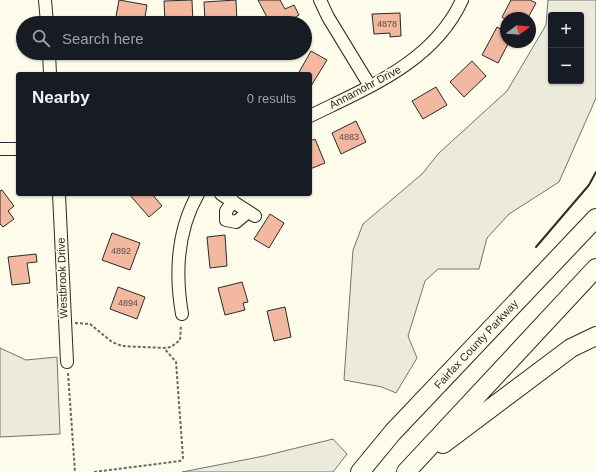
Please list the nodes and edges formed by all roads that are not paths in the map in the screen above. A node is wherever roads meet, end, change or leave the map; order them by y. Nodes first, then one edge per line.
1 (45, 0) edge
2 (320, 0) edge
3 (462, 0) edge
4 (46, 16) edge
5 (49, 60) edge
6 (50, 72) edge
7 (370, 86) junction
8 (312, 115) edge
9 (0, 149) edge
10 (16, 149) edge
11 (58, 196) edge
12 (197, 196) edge
13 (224, 196) edge
14 (232, 201) junction
15 (596, 208) edge
16 (596, 218) edge
17 (579, 235) junction
18 (596, 268) edge
19 (182, 314) road end
20 (596, 336) edge
21 (67, 362) road end
22 (407, 471) edge
23 (360, 472) edge

1 - 4 street
2 - 7 street
3 - 7 street, Annamohr Drive
5 - 6 street
7 - 8 street, Annamohr Drive
9 - 10 street
11 - 21 street, Westbrook Drive
12 - 19 street
13 - 14 street
14 - 14 street
15 - 17 highway
16 - 17 highway, Fairfax County Parkway
17 - 23 highway, Fairfax County Parkway
18 - 22 highway
20 - 22 highway

